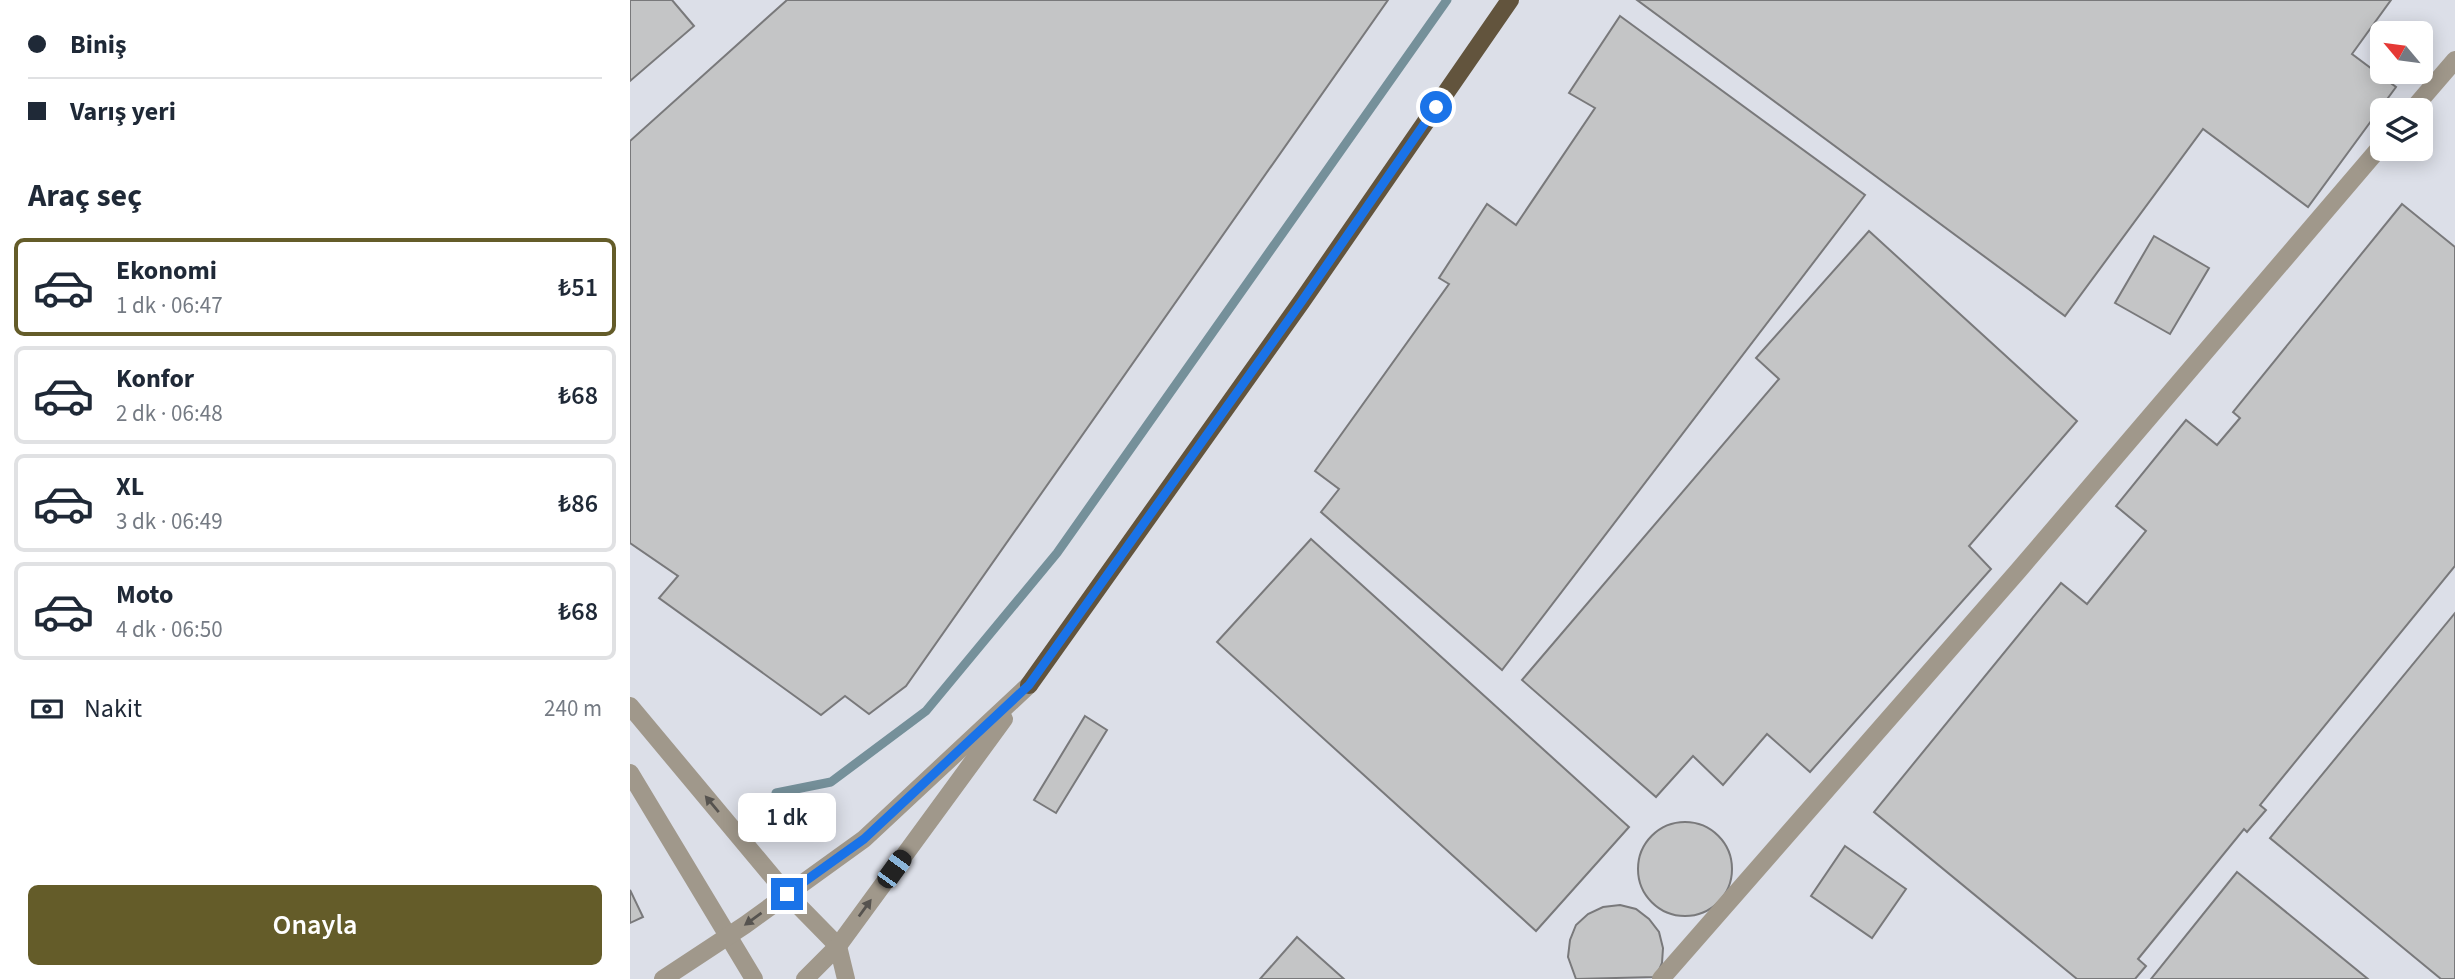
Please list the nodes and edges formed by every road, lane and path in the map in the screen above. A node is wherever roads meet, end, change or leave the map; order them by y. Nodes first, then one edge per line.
1 (1510, 0) edge
2 (2455, 60) edge
3 (2422, 98) edge
4 (2370, 159) edge
5 (1029, 685) junction
6 (630, 706) edge
7 (630, 774) edge
8 (787, 894) junction
9 (727, 935) junction
10 (838, 946) junction
11 (663, 979) edge
12 (754, 979) edge
13 (806, 979) edge
14 (846, 979) edge
15 (1661, 979) edge

1 - 5 main road
2 - 3 street
4 - 15 street
5 - 8 street
10 -> 5 street
8 -> 6 street
7 - 9 street
8 -> 9 street
8 - 10 street
9 - 11 street
9 - 12 street
10 - 13 street
10 - 14 street

